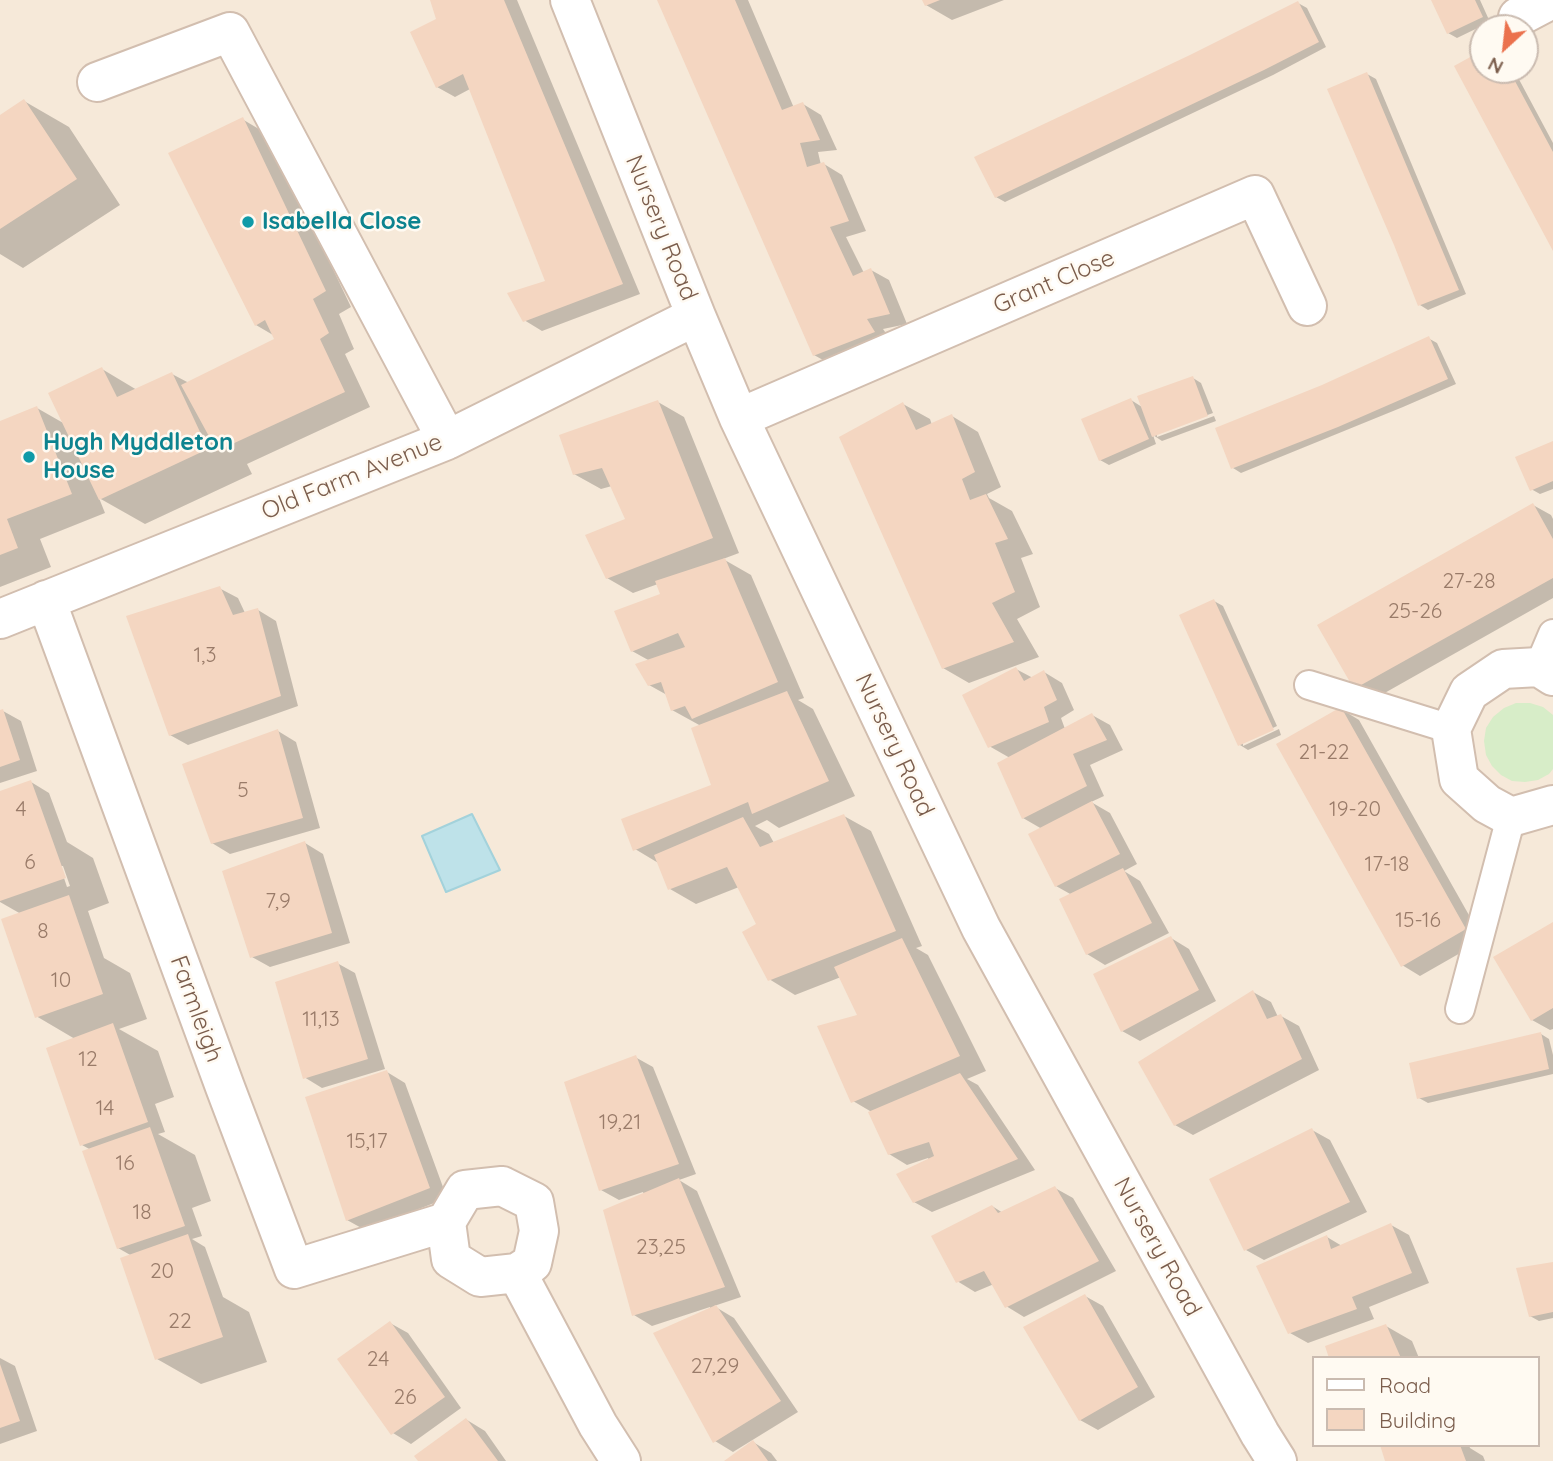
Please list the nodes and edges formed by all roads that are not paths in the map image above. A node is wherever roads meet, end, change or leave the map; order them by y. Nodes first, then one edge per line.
1 (570, 0) edge
2 (97, 82) dead end
3 (1307, 306) dead end
4 (696, 316) junction
5 (739, 418) junction
6 (447, 440) junction
7 (46, 600) junction
8 (0, 619) edge
9 (1548, 659) edge
10 (1309, 685) dead end
11 (1451, 729) junction
12 (1553, 805) edge
13 (1511, 817) junction
14 (1460, 1009) dead end
15 (446, 1222) junction
16 (517, 1273) junction
17 (621, 1461) edge
18 (1277, 1461) edge

1 - 4 street, Nursery Road
2 - 6 street
3 - 5 street, Grant Close
4 - 5 street, Nursery Road
4 - 6 street, Old Farm Avenue
5 - 18 street, Nursery Road
6 - 7 street, Old Farm Avenue
7 - 8 street, Old Farm Avenue
7 - 15 street, Farmleigh
9 - 11 street
10 - 11 lane
11 - 13 street
12 - 13 street
13 - 14 lane
15 - 16 street
15 - 16 street
16 - 17 street

